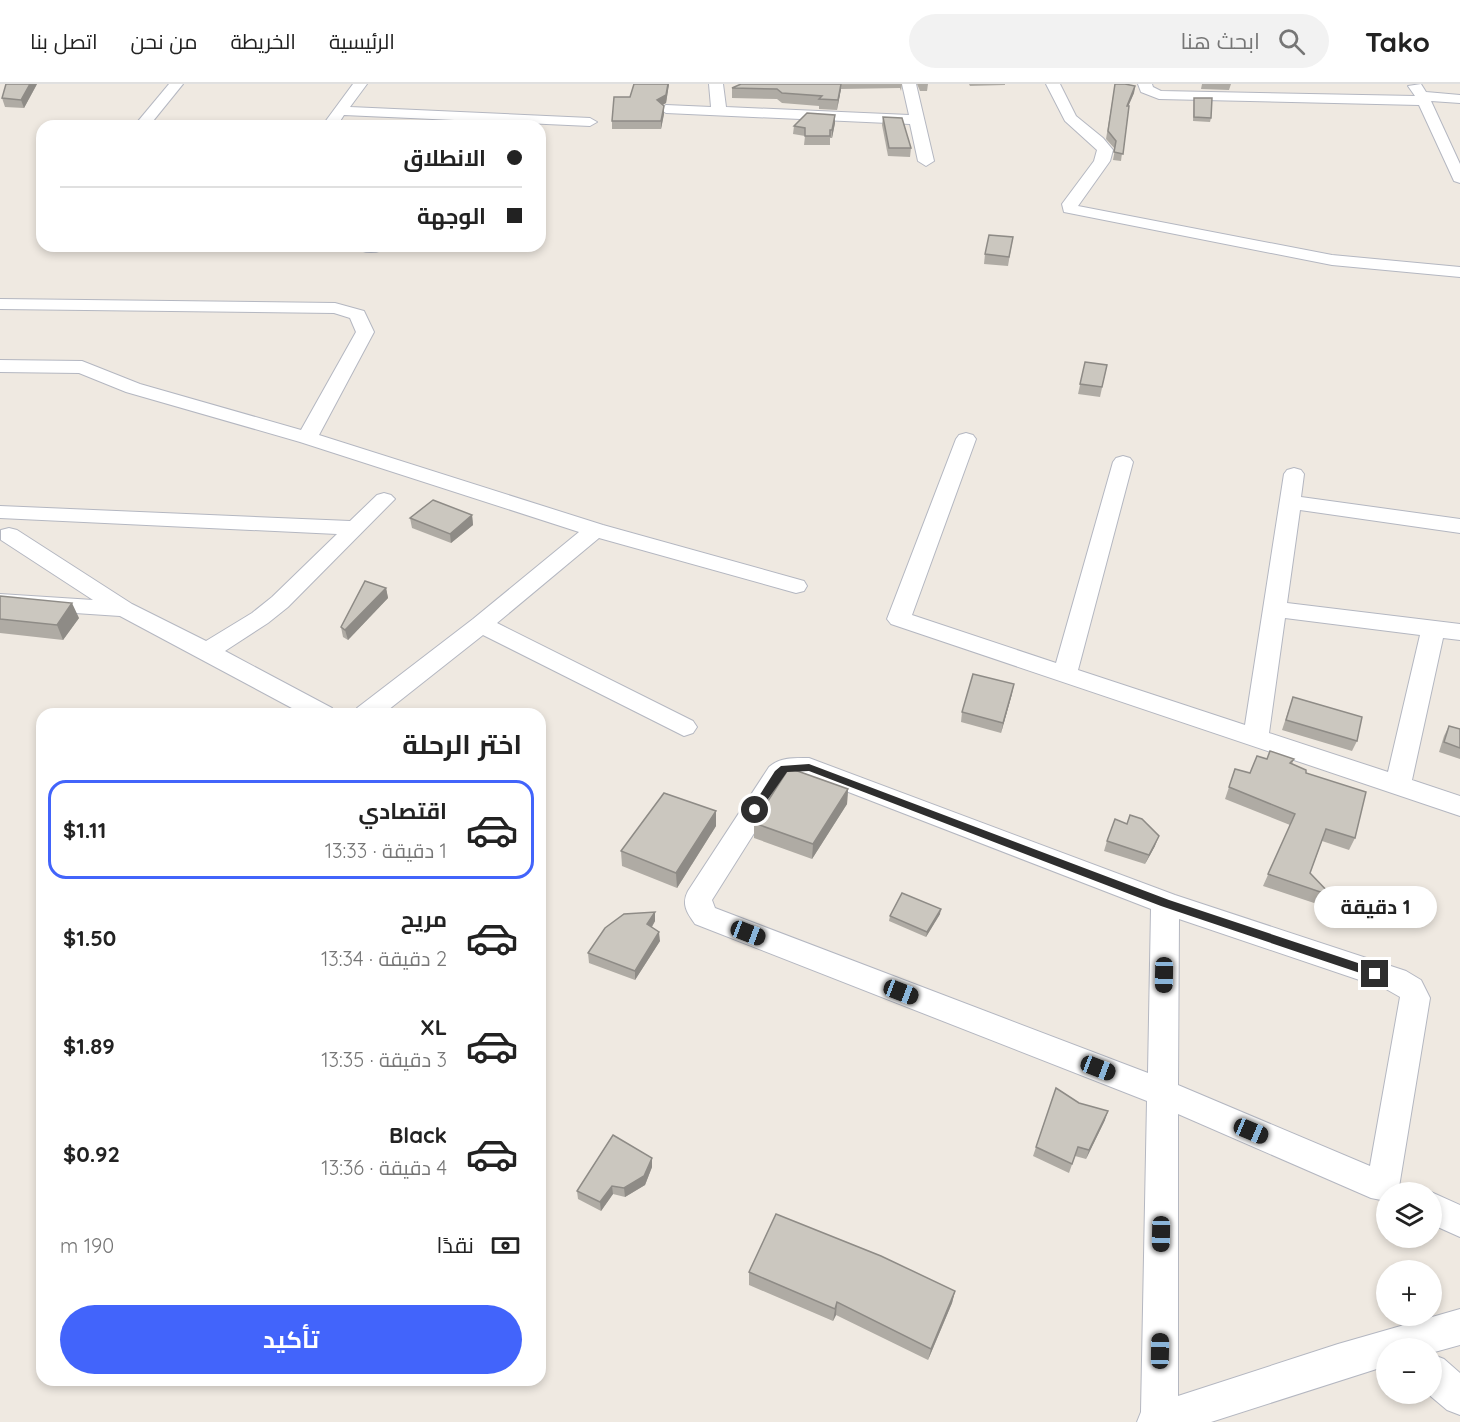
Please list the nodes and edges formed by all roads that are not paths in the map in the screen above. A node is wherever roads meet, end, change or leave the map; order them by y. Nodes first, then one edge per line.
1 (176, 84) edge
2 (360, 84) edge
3 (716, 84) edge
4 (909, 84) edge
5 (1053, 84) edge
6 (1145, 84) edge
7 (1419, 94) edge
8 (1460, 99) edge
9 (666, 109) edge
10 (341, 111) junction
11 (719, 111) junction
12 (146, 120) edge
13 (334, 120) edge
14 (491, 120) edge
15 (916, 120) junction
16 (590, 122) dead end
17 (546, 123) edge
18 (926, 161) dead end
19 (1460, 178) edge
20 (1460, 272) edge
21 (0, 304) edge
22 (0, 366) edge
23 (307, 438) junction
24 (966, 439) dead end
25 (1123, 462) dead end
26 (1294, 474) dead end
27 (384, 499) dead end
28 (1290, 502) junction
29 (0, 512) edge
30 (1460, 526) edge
31 (356, 528) junction
32 (595, 530) junction
33 (3, 536) edge
34 (796, 586) dead end
35 (0, 601) edge
36 (124, 609) junction
37 (1274, 609) junction
38 (481, 624) junction
39 (1433, 629) junction
40 (1460, 632) edge
41 (207, 651) junction
42 (1065, 674) junction
43 (312, 708) edge
44 (374, 708) edge
45 (684, 726) dead end
46 (1256, 738) junction
47 (1398, 785) junction
48 (1460, 806) edge
49 (1165, 903) junction
50 (1163, 1093) junction
51 (1390, 1182) edge
52 (1376, 1184) edge
53 (1442, 1213) edge
54 (1460, 1221) edge
55 (1460, 1327) edge
56 (1428, 1338) edge
57 (1376, 1353) edge
58 (1442, 1381) edge
59 (1460, 1397) edge
60 (1157, 1421) edge

1 - 12 street
2 - 10 street
3 - 11 street
4 - 15 street
5 - 20 street
6 - 7 street
7 - 8 street
7 - 19 street
9 - 11 street
10 - 13 street
10 - 14 street
11 - 15 street
15 - 18 street
16 - 17 street
21 - 23 street
22 - 23 street
23 - 32 street
24 - 42 street
25 - 42 street
26 - 28 street
27 - 31 street
28 - 30 street
28 - 37 street
29 - 31 street
31 - 41 street
32 - 34 street
32 - 38 street
33 - 36 street
35 - 36 street
36 - 41 street
37 - 39 street
37 - 46 street
38 - 44 street
38 - 45 street
39 - 40 street
39 - 47 street
41 - 43 street
42 - 46 street
46 - 47 street
47 - 48 street
49 - 50 street
49 - 50 street
49 - 51 street
50 - 52 street
50 - 60 street
53 - 54 street
55 - 56 street
57 - 60 street
58 - 59 street

